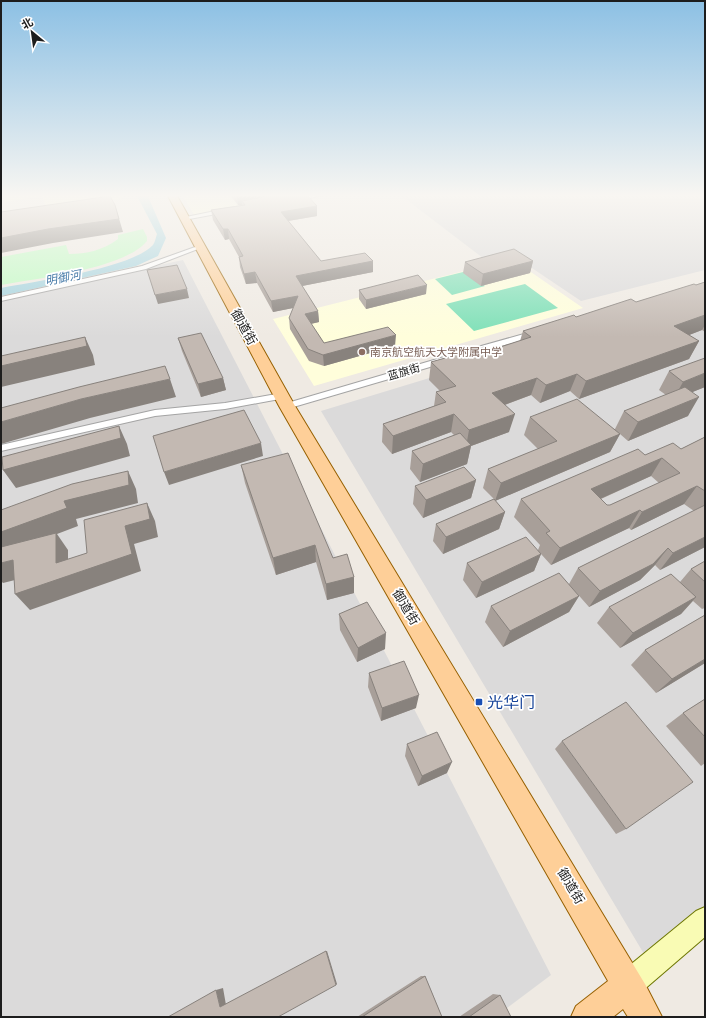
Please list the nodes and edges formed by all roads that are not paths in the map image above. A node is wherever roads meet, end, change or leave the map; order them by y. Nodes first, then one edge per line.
1 (197, 242) edge
2 (200, 246) junction
3 (1, 299) edge
4 (546, 330) edge
5 (285, 401) junction
6 (1, 448) edge
7 (705, 920) edge
8 (628, 985) junction
9 (587, 1017) edge
10 (646, 1017) edge

1 - 2 main road, 御道街
2 - 3 street
2 - 5 main road, 御道街
4 - 5 street, 蓝旗街
5 - 6 street, 蓝旗街
5 - 8 main road, 御道街
7 - 8 street
8 - 9 street
8 - 10 main road, 御道街

